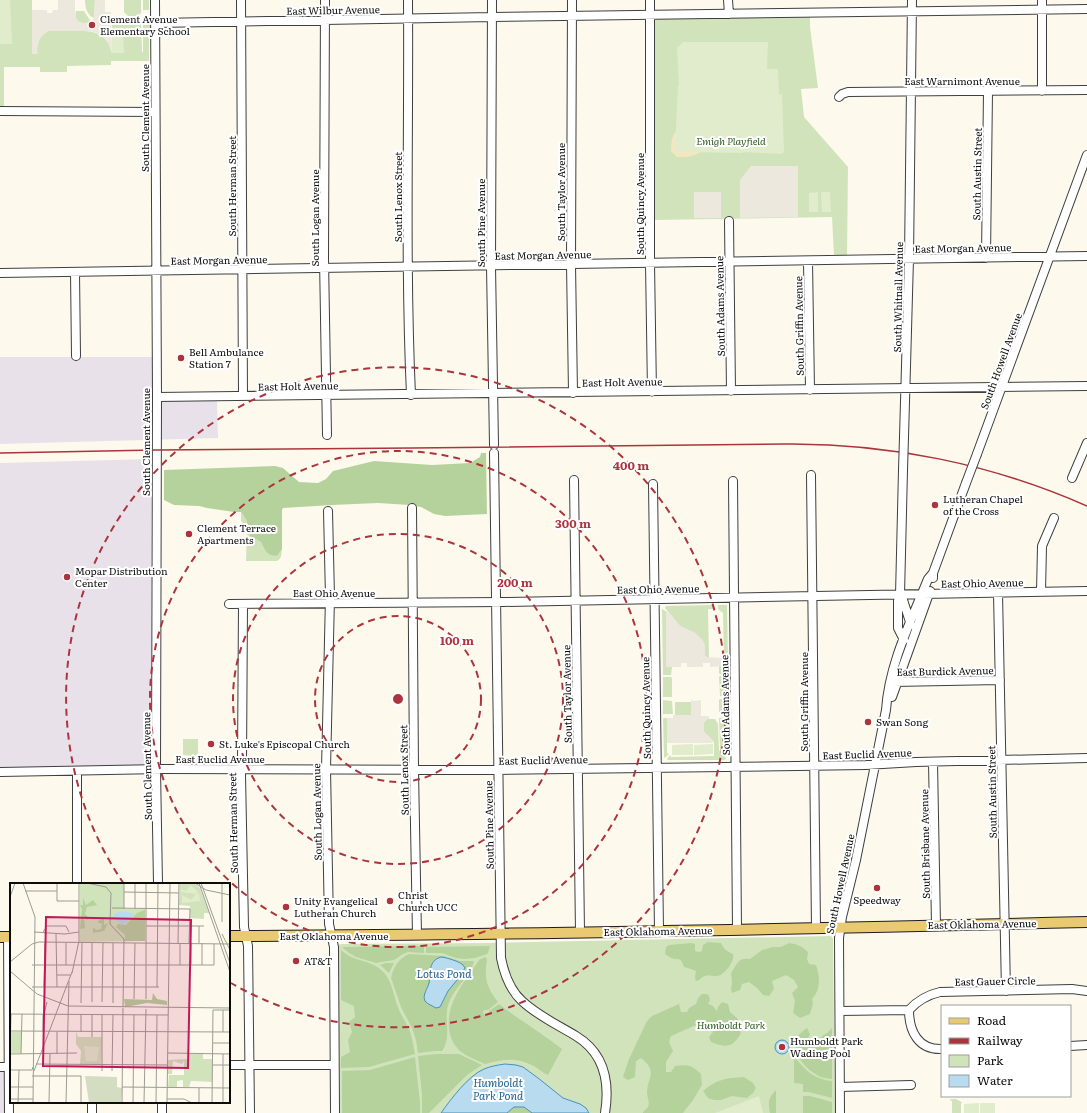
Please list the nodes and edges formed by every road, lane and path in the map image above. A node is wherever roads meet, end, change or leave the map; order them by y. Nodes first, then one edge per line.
1 (155, 0) edge
2 (241, 0) edge
3 (325, 0) edge
4 (408, 0) edge
5 (492, 0) edge
6 (572, 0) edge
7 (650, 0) edge
8 (728, 0) edge
9 (912, 0) edge
10 (1042, 0) edge
11 (1087, 9) edge
12 (1042, 10) junction
13 (912, 11) junction
14 (729, 14) junction
15 (650, 15) junction
16 (572, 16) junction
17 (492, 17) junction
18 (408, 19) junction
19 (325, 20) junction
20 (241, 22) junction
21 (155, 23) junction
22 (1042, 90) junction
23 (1087, 90) edge
24 (988, 91) junction
25 (911, 92) junction
26 (839, 97) dead end
27 (0, 111) edge
28 (155, 112) junction
29 (1087, 155) edge
30 (729, 221) dead end
31 (1087, 256) edge
32 (1049, 257) junction
33 (986, 258) junction
34 (909, 259) junction
35 (808, 261) junction
36 (730, 262) junction
37 (650, 263) junction
38 (571, 264) junction
39 (491, 266) junction
40 (408, 267) junction
41 (324, 268) junction
42 (242, 270) junction
43 (156, 271) junction
44 (76, 272) junction
45 (0, 273) edge
46 (76, 356) dead end
47 (1087, 386) edge
48 (1001, 388) junction
49 (906, 389) junction
50 (810, 390) junction
51 (731, 391) junction
52 (652, 392) junction
53 (573, 393) junction
54 (493, 394) junction
55 (410, 395) junction
56 (243, 396) junction
57 (327, 396) junction
58 (157, 397) junction
59 (328, 435) dead end
60 (1087, 443) edge
61 (811, 475) dead end
62 (1072, 478) dead end
63 (574, 480) dead end
64 (733, 481) dead end
65 (653, 484) dead end
66 (412, 508) dead end
67 (328, 511) dead end
68 (1054, 518) dead end
69 (1087, 591) edge
70 (1042, 592) junction
71 (998, 593) junction
72 (925, 594) junction
73 (900, 595) junction
74 (813, 597) junction
75 (734, 598) junction
76 (655, 599) junction
77 (576, 601) junction
78 (496, 602) junction
79 (330, 603) junction
80 (412, 603) junction
81 (229, 604) dead end
82 (243, 604) junction
83 (910, 623) junction
84 (914, 635) junction
85 (904, 640) junction
86 (1000, 680) junction
87 (893, 682) junction
88 (1087, 758) edge
89 (1002, 760) junction
90 (930, 762) junction
91 (876, 764) junction
92 (815, 766) junction
93 (736, 767) junction
94 (657, 768) junction
95 (156, 769) junction
96 (242, 769) junction
97 (578, 769) junction
98 (326, 770) junction
99 (414, 770) junction
100 (498, 770) junction
101 (77, 771) junction
102 (0, 772) edge
103 (77, 883) edge
104 (158, 883) edge
105 (1087, 922) edge
106 (1005, 924) junction
107 (936, 925) junction
108 (816, 928) junction
109 (840, 928) junction
110 (737, 929) junction
111 (659, 931) junction
112 (580, 932) junction
113 (500, 934) junction
114 (417, 935) junction
115 (230, 936) edge
116 (246, 936) junction
117 (332, 936) junction
118 (6, 937) edge
119 (1006, 990) junction
120 (1087, 991) edge
121 (909, 1010) junction
122 (840, 1011) junction
123 (1087, 1045) edge
124 (1071, 1046) edge
125 (941, 1049) edge
126 (230, 1065) edge
127 (249, 1065) junction
128 (334, 1065) junction
129 (7, 1067) edge
130 (911, 1085) dead end
131 (840, 1086) junction
132 (9, 1113) edge
133 (250, 1113) edge
134 (335, 1113) edge
135 (605, 1113) edge
136 (840, 1113) edge

1 - 21 street, South Clement Avenue
2 - 20 street, South Herman Street
3 - 19 street, South Logan Avenue
4 - 18 street, South Lenox Street
5 - 17 street, South Pine Avenue
6 - 16 street, South Taylor Avenue
7 - 15 street, South Quincy Avenue
8 - 14 street
9 - 13 street, South Whitnall Avenue
10 - 12 street
11 - 12 street, East Wilbur Avenue
12 - 13 street, East Wilbur Avenue
12 - 22 street
13 - 14 street, East Wilbur Avenue
13 - 25 street, South Whitnall Avenue
14 - 15 street, East Wilbur Avenue
15 - 16 street, East Wilbur Avenue
15 - 37 street, South Quincy Avenue
16 - 17 street, East Wilbur Avenue
16 - 38 street, South Taylor Avenue
17 - 18 street, East Wilbur Avenue
17 - 39 street, South Pine Avenue
18 - 19 street, East Wilbur Avenue
18 - 40 street, South Lenox Street
19 - 20 street, East Wilbur Avenue
19 - 41 street, South Logan Avenue
20 - 21 street, East Wilbur Avenue
20 - 42 street, South Herman Street
21 - 28 street, South Clement Avenue
22 - 23 street, East Warnimont Avenue
22 - 24 street, East Warnimont Avenue
24 - 25 street, East Warnimont Avenue
24 - 33 street, South Austin Street
25 - 26 street, East Warnimont Avenue
25 - 34 street, South Whitnall Avenue
27 - 28 street
28 - 43 street, South Clement Avenue
29 - 32 street, South Howell Avenue
30 - 36 street, South Adams Avenue
31 - 32 street, East Morgan Avenue
32 - 33 street, East Morgan Avenue
32 - 48 street, South Howell Avenue
33 - 34 street, East Morgan Avenue
34 - 35 street, East Morgan Avenue
34 - 49 street, South Whitnall Avenue
35 - 36 street, East Morgan Avenue
35 - 50 street, South Griffin Avenue
36 - 37 street, East Morgan Avenue
36 - 51 street, South Adams Avenue
37 - 38 street, East Morgan Avenue
37 - 52 street, South Quincy Avenue
38 - 39 street, East Morgan Avenue
38 - 53 street, South Taylor Avenue
39 - 40 street, East Morgan Avenue
39 - 54 street, South Pine Avenue
40 - 41 street, East Morgan Avenue
40 - 55 street, South Lenox Street
41 - 42 street, East Morgan Avenue
41 - 57 street, South Logan Avenue
42 - 43 street, East Morgan Avenue
42 - 56 street, South Herman Street
43 - 44 street, East Morgan Avenue
43 - 58 street, South Clement Avenue
44 - 45 street, East Morgan Avenue
44 - 46 street
47 - 48 street, East Holt Avenue
48 - 49 street, East Holt Avenue
48 - 72 street, South Howell Avenue, bridge
49 - 50 street, East Holt Avenue
49 - 73 street, South Whitnall Avenue, bridge
50 - 51 street, East Holt Avenue
51 - 52 street, East Holt Avenue
52 - 53 street, East Holt Avenue
53 - 54 street, East Holt Avenue
54 - 55 street, East Holt Avenue
54 - 78 street, South Pine Avenue
55 - 57 street, East Holt Avenue
56 - 57 street, East Holt Avenue
56 - 58 street, East Holt Avenue
57 - 59 street, South Logan Avenue
58 - 95 street, South Clement Avenue
60 - 62 street
61 - 74 street, South Griffin Avenue
63 - 77 street, South Taylor Avenue
64 - 75 street, South Adams Avenue
65 - 76 street, South Quincy Avenue
66 - 80 street, South Lenox Street
67 - 79 street, South Logan Avenue
68 - 70 street
69 - 70 street, East Ohio Avenue
70 - 71 street, East Ohio Avenue
71 - 72 street, East Ohio Avenue
71 - 86 street, South Austin Street
72 - 73 street, East Ohio Avenue
72 - 83 street, South Howell Avenue
72 - 84 street, South Howell Avenue
73 - 74 street, East Ohio Avenue
73 - 83 street, South Whitnall Avenue
73 - 85 street, South Whitnall Avenue
74 - 75 street, East Ohio Avenue
74 - 92 street, South Griffin Avenue
75 - 76 street, East Ohio Avenue
75 - 93 street, South Adams Avenue
76 - 77 street, East Ohio Avenue
76 - 94 street, South Quincy Avenue
77 - 78 street, East Ohio Avenue
77 - 97 street, South Taylor Avenue
78 - 80 street, East Ohio Avenue
78 - 100 street, South Pine Avenue
79 - 80 street, East Ohio Avenue
79 - 82 street, East Ohio Avenue
79 - 98 street, South Logan Avenue
80 - 99 street, South Lenox Street
81 - 82 street, East Ohio Avenue
82 - 96 street, South Herman Street
83 - 84 street, South Whitnall Avenue
83 - 85 street, South Howell Avenue
84 - 87 street, South Howell Avenue
85 - 87 street, South Howell Avenue
86 - 87 street, East Burdick Avenue
86 - 89 street, South Austin Street
87 - 91 street, South Howell Avenue
88 - 89 street, East Euclid Avenue
89 - 90 street, East Euclid Avenue
89 - 106 street, South Austin Street
90 - 91 street, East Euclid Avenue
90 - 107 street, South Brisbane Avenue
91 - 92 street, East Euclid Avenue
91 - 109 street, South Howell Avenue
92 - 93 street, East Euclid Avenue
92 - 108 street, South Griffin Avenue
93 - 94 street, East Euclid Avenue
93 - 110 street, South Adams Avenue
94 - 97 street, East Euclid Avenue
94 - 111 street, South Quincy Avenue
95 - 96 street, East Euclid Avenue
95 - 101 street, East Euclid Avenue
95 - 104 street, South Clement Avenue
96 - 98 street, East Euclid Avenue
96 - 116 street, South Herman Street
97 - 100 street, East Euclid Avenue
97 - 112 street, South Taylor Avenue
98 - 99 street, East Euclid Avenue
98 - 117 street, South Logan Avenue
99 - 100 street, East Euclid Avenue
99 - 114 street, South Lenox Street
100 - 113 street, South Pine Avenue
101 - 102 street, East Euclid Avenue
101 - 103 street
105 - 106 main road, East Oklahoma Avenue
106 - 107 main road, East Oklahoma Avenue
106 - 119 street, South Austin Street
107 - 109 main road, East Oklahoma Avenue
108 - 109 main road, East Oklahoma Avenue
108 - 110 main road, East Oklahoma Avenue
109 - 122 street, South Howell Avenue
110 - 111 main road, East Oklahoma Avenue
111 - 112 main road, East Oklahoma Avenue
112 - 113 main road, East Oklahoma Avenue
113 - 114 main road, East Oklahoma Avenue
113 - 135 street, South Pine Avenue
114 - 117 main road, East Oklahoma Avenue
115 - 116 main road, East Oklahoma Avenue
116 - 117 main road, East Oklahoma Avenue
116 - 127 street, South Herman Street
117 - 128 street, South Logan Avenue
118 - 129 street
119 - 120 street, East Gauer Circle
119 - 121 street, East Gauer Circle
121 - 122 street
121 - 125 street
122 - 131 street, South Howell Avenue
123 - 124 street
126 - 127 street
127 - 128 street
127 - 133 street, South Herman Street
128 - 134 street, South Logan Avenue
129 - 132 street
130 - 131 street
131 - 136 street, South Howell Avenue

